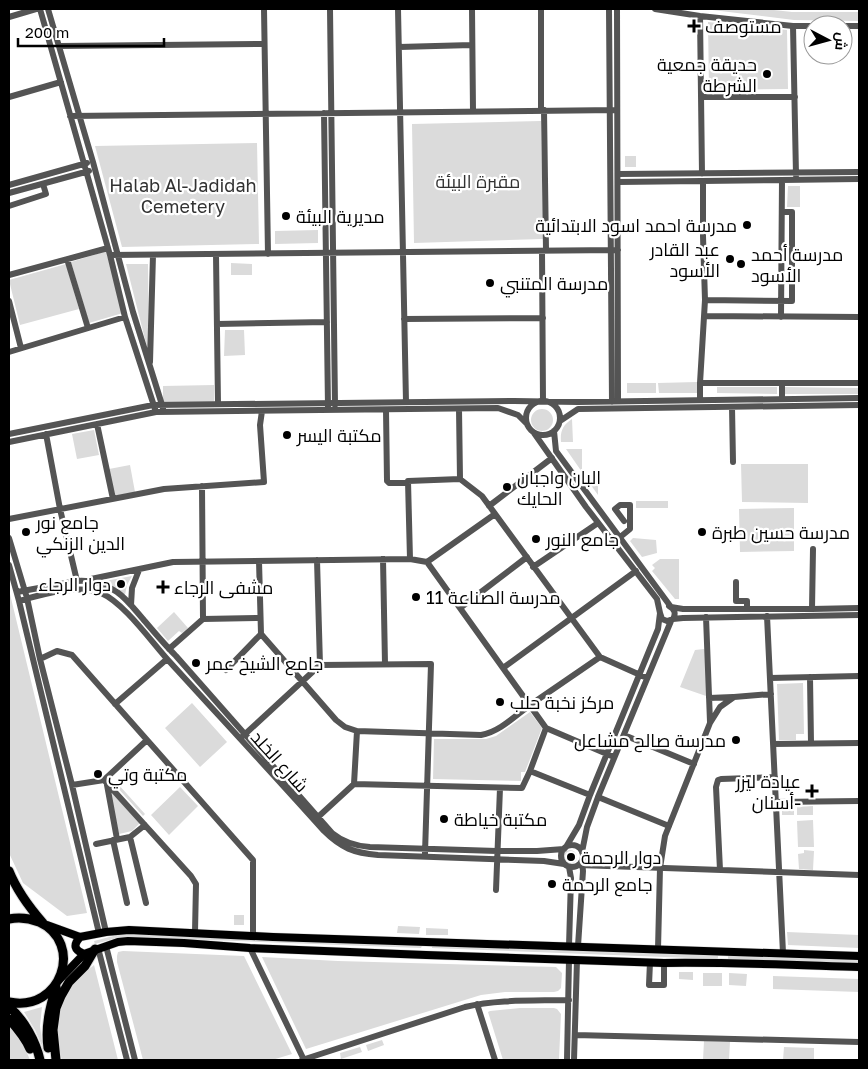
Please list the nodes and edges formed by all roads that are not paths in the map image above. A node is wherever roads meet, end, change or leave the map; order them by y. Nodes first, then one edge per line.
1 (38, 9) edge
2 (48, 9) edge
3 (264, 9) edge
4 (330, 9) edge
5 (398, 9) edge
6 (472, 9) edge
7 (540, 9) edge
8 (609, 9) edge
9 (617, 9) edge
10 (655, 9) edge
11 (700, 16) junction
12 (9, 17) edge
13 (793, 26) junction
14 (803, 26) edge
15 (264, 44) junction
16 (472, 45) junction
17 (58, 46) junction
18 (399, 47) junction
19 (61, 82) junction
20 (701, 97) junction
21 (795, 97) junction
22 (9, 98) edge
23 (543, 110) junction
24 (610, 110) junction
25 (617, 110) junction
26 (473, 111) junction
27 (400, 112) junction
28 (328, 113) junction
29 (266, 114) junction
30 (70, 116) junction
31 (79, 117) junction
32 (92, 162) junction
33 (84, 164) junction
34 (94, 169) junction
35 (86, 172) junction
36 (859, 172) edge
37 (796, 176) junction
38 (702, 177) junction
39 (618, 178) junction
40 (859, 179) edge
41 (782, 180) junction
42 (43, 184) junction
43 (9, 185) edge
44 (9, 193) edge
45 (9, 206) edge
46 (782, 212) junction
47 (108, 248) junction
48 (544, 250) junction
49 (614, 250) junction
50 (403, 252) junction
51 (330, 253) junction
52 (268, 254) junction
53 (110, 255) junction
54 (118, 255) junction
55 (153, 255) junction
56 (216, 255) junction
57 (67, 259) junction
58 (9, 275) edge
59 (705, 300) junction
60 (9, 301) edge
61 (781, 301) junction
62 (704, 316) junction
63 (125, 317) junction
64 (781, 317) junction
65 (859, 317) edge
66 (543, 318) junction
67 (404, 319) junction
68 (327, 322) junction
69 (217, 324) junction
70 (88, 328) junction
71 (21, 348) junction
72 (9, 352) edge
73 (150, 367) junction
74 (700, 383) junction
75 (782, 383) junction
76 (859, 383) edge
77 (859, 398) edge
78 (782, 399) junction
79 (700, 400) junction
80 (544, 401) junction
81 (406, 402) junction
82 (615, 402) junction
83 (218, 404) junction
84 (859, 405) edge
85 (331, 406) junction
86 (381, 407) junction
87 (732, 407) junction
88 (155, 408) junction
89 (163, 408) junction
90 (459, 409) junction
91 (262, 411) junction
92 (560, 421) junction
93 (98, 424) junction
94 (527, 424) junction
95 (554, 431) junction
96 (534, 433) junction
97 (9, 434) edge
98 (46, 434) junction
99 (9, 442) edge
100 (552, 458) junction
101 (733, 462) dead end
102 (460, 479) junction
103 (408, 483) junction
104 (202, 486) junction
105 (113, 500) junction
106 (489, 506) junction
107 (60, 509) junction
108 (495, 514) junction
109 (9, 519) edge
110 (624, 521) dead end
111 (598, 522) junction
112 (609, 524) junction
113 (603, 529) junction
114 (9, 538) edge
115 (619, 538) junction
116 (812, 549) dead end
117 (527, 557) junction
118 (383, 559) junction
119 (410, 559) junction
120 (317, 560) junction
121 (259, 561) junction
122 (202, 562) junction
123 (427, 562) junction
124 (9, 565) edge
125 (533, 566) junction
126 (139, 570) junction
127 (636, 571) junction
128 (88, 580) junction
129 (78, 581) junction
130 (736, 582) dead end
131 (25, 590) junction
132 (17, 592) junction
133 (27, 598) junction
134 (19, 601) junction
135 (670, 607) junction
136 (133, 608) junction
137 (460, 608) junction
138 (859, 608) edge
139 (747, 609) junction
140 (812, 609) junction
141 (660, 613) junction
142 (859, 615) edge
143 (129, 616) junction
144 (767, 616) junction
145 (260, 618) junction
146 (571, 618) junction
147 (706, 618) junction
148 (203, 619) junction
149 (672, 620) junction
150 (261, 634) junction
151 (169, 649) junction
152 (600, 657) junction
153 (40, 659) junction
154 (167, 659) junction
155 (385, 664) junction
156 (320, 665) junction
157 (503, 668) junction
158 (226, 670) dead end
159 (639, 674) junction
160 (859, 676) edge
161 (810, 677) junction
162 (647, 678) junction
163 (770, 678) junction
164 (301, 682) junction
165 (771, 694) junction
166 (734, 697) junction
167 (709, 698) junction
168 (115, 704) junction
169 (530, 705) junction
170 (710, 723) junction
171 (546, 728) junction
172 (357, 731) junction
173 (429, 734) junction
174 (624, 735) junction
175 (243, 736) junction
176 (147, 740) junction
177 (811, 743) junction
178 (859, 743) edge
179 (774, 744) junction
180 (607, 754) junction
181 (614, 757) junction
182 (694, 764) junction
183 (530, 771) junction
184 (775, 777) junction
185 (105, 782) junction
186 (354, 784) junction
187 (72, 785) junction
188 (427, 786) junction
189 (500, 788) junction
190 (590, 794) junction
191 (598, 797) junction
192 (859, 801) edge
193 (776, 802) junction
194 (318, 817) junction
195 (145, 825) junction
196 (669, 826) junction
197 (130, 837) junction
198 (115, 840) junction
199 (96, 844) dead end
200 (565, 848) junction
201 (425, 849) junction
202 (497, 851) junction
203 (582, 852) junction
204 (425, 857) junction
205 (497, 860) junction
206 (581, 864) junction
207 (566, 865) junction
208 (660, 868) junction
209 (720, 870) junction
210 (9, 871) edge
211 (780, 872) junction
212 (859, 875) edge
213 (496, 890) dead end
214 (127, 903) dead end
215 (146, 903) dead end
216 (9, 920) edge
217 (44, 925) junction
218 (103, 932) junction
219 (185, 932) junction
220 (195, 932) junction
221 (253, 936) junction
222 (80, 937) junction
223 (427, 941) junction
224 (184, 943) junction
225 (568, 946) junction
226 (578, 946) junction
227 (100, 948) junction
228 (250, 948) junction
229 (658, 949) junction
230 (723, 951) junction
231 (784, 953) junction
232 (84, 954) junction
233 (426, 955) junction
234 (859, 956) edge
235 (573, 960) junction
236 (650, 962) junction
237 (723, 962) junction
238 (664, 963) junction
239 (859, 967) edge
240 (59, 980) junction
241 (569, 1000) junction
242 (9, 1002) edge
243 (477, 1004) junction
244 (9, 1007) edge
245 (9, 1019) edge
246 (575, 1035) junction
247 (859, 1042) edge
248 (34, 1060) edge
249 (40, 1060) edge
250 (51, 1060) edge
251 (56, 1060) edge
252 (127, 1060) edge
253 (135, 1060) edge
254 (303, 1060) edge
255 (495, 1060) edge
256 (567, 1060) edge
257 (574, 1060) edge

1 - 12 street
1 - 19 street
2 - 17 street
3 - 15 street
4 - 28 street
5 - 18 street
6 - 16 street
7 - 23 street
8 - 24 street
9 - 25 street
10 - 11 street
11 - 13 street
11 - 20 street
13 - 14 street
13 - 21 street
15 - 17 street
15 - 29 street
16 - 18 street
16 - 26 street
17 - 31 street
18 - 27 street
19 - 22 street
19 - 30 street
20 - 21 street
20 - 38 street
21 - 37 street
23 - 24 street
23 - 26 street
23 - 48 street
24 - 25 street
24 - 49 street
25 - 39 street
26 - 27 street
27 - 28 street
27 - 50 street
28 - 29 street
28 - 51 street
29 - 31 street
29 - 52 street
30 - 31 street
30 - 33 street
31 - 32 street
32 - 33 street
32 - 34 street
33 - 35 street
33 - 43 street
34 - 35 street
34 - 54 street
35 - 42 street
35 - 47 street
36 - 37 street
37 - 38 street
37 - 40 street
37 - 41 street
38 - 39 street
38 - 41 street
38 - 59 street
39 - 49 street
41 - 46 street
42 - 44 street
42 - 45 street
46 - 61 street
46 - 61 street
47 - 53 street
47 - 57 street
48 - 49 street
48 - 50 street
48 - 66 street
49 - 82 street
50 - 51 street
50 - 67 street
51 - 52 street
51 - 68 street
51 - 85 street
52 - 56 street
53 - 54 street
53 - 63 street
54 - 55 street
54 - 73 street
55 - 56 street
55 - 73 street
56 - 69 street
57 - 58 street
57 - 70 street
59 - 61 street
59 - 62 street
60 - 71 street
61 - 64 street
62 - 64 street
62 - 74 street
63 - 70 street
63 - 88 street
64 - 65 street
66 - 67 street
66 - 80 street
67 - 81 street
68 - 69 street
68 - 85 street
69 - 83 street
70 - 71 street
71 - 72 street
73 - 89 street
74 - 75 street
74 - 79 street
75 - 76 street
75 - 78 street
77 - 78 street
78 - 79 street
79 - 82 street
80 - 81 street
80 - 82 street
80 - 92 street
80 - 94 street
81 - 86 street
83 - 85 street
83 - 89 street
84 - 87 street
85 - 86 street
85 - 91 street
86 - 90 street
86 - 103 street
87 - 92 street
87 - 101 street
88 - 89 street
88 - 93 street
88 - 97 street
89 - 91 street
90 - 94 street
90 - 102 street
91 - 104 street
92 - 95 street
93 - 98 street
93 - 105 street
94 - 96 street
95 - 96 street
95 - 112 street
96 - 100 street
98 - 99 street
98 - 107 street
100 - 106 street
100 - 111 street
102 - 103 street
102 - 106 street
103 - 119 street
104 - 105 street
104 - 122 street
105 - 107 street
106 - 108 street
107 - 109 street
107 - 129 street
108 - 117 street
108 - 123 street
110 - 115 street
111 - 113 street
111 - 125 street
112 - 113 street
112 - 115 street
113 - 127 street
114 - 131 street
115 - 135 street
116 - 140 street
117 - 125 street
117 - 137 street
118 - 119 street
118 - 120 street
118 - 155 street
119 - 123 street
120 - 121 street
120 - 156 street
121 - 122 street
121 - 145 street
122 - 126 street
122 - 148 street
123 - 137 street
124 - 132 street
125 - 146 street
126 - 128 street
126 - 136 street
127 - 141 street
127 - 146 street
128 - 129 street
128 - 136 street
129 - 131 street
130 - 139 street
131 - 132 street
131 - 133 street
132 - 134 street
133 - 134 street, شارع الخلد
133 - 143 street, شارع الخلد
133 - 153 street
134 - 218 street
135 - 139 street
135 - 141 street
135 - 149 street
136 - 143 street
136 - 151 street
137 - 157 street
138 - 140 street
139 - 140 street
141 - 149 street
141 - 159 street
142 - 144 street
143 - 154 street, شارع الخلد
144 - 147 street
144 - 163 street
145 - 148 street
145 - 150 street
146 - 152 street
146 - 157 street
147 - 149 street
147 - 167 street
148 - 151 street
149 - 162 street
150 - 158 street
150 - 164 street
151 - 175 street
152 - 159 street
152 - 169 street
153 - 168 street
153 - 187 street
154 - 168 street
154 - 175 street, شارع الخلد
155 - 156 street
155 - 173 street
156 - 164 street
157 - 169 street
159 - 162 street
159 - 180 street
160 - 161 street
161 - 163 street
161 - 177 street
162 - 174 street
163 - 165 street
164 - 172 street
164 - 175 street
165 - 166 street
165 - 179 street
166 - 167 street
166 - 170 street
167 - 170 street
168 - 176 street
169 - 171 street
169 - 173 street
170 - 182 street
171 - 180 street
171 - 183 street
172 - 173 street
172 - 186 street
173 - 188 street
174 - 181 street
174 - 182 street
175 - 194 street
175 - 204 street, شارع الخلد
176 - 185 street
176 - 221 street
177 - 178 street
177 - 179 street
179 - 184 street
180 - 181 street
180 - 190 street
181 - 191 street
182 - 196 street
183 - 189 street
183 - 190 street
184 - 193 street
184 - 209 street
185 - 187 street
185 - 195 street
185 - 198 street
186 - 188 street
186 - 194 street
187 - 218 street
188 - 189 street
188 - 201 street
189 - 202 street
190 - 200 street
191 - 196 street
191 - 203 street
192 - 193 street
193 - 211 street
194 - 201 street
195 - 197 street
195 - 220 street
196 - 208 street
197 - 198 street
197 - 215 street
198 - 199 street
198 - 214 street
200 - 202 street
200 - 203 street
200 - 207 street
201 - 202 street
201 - 204 street
202 - 205 street
203 - 206 street
204 - 205 street, شارع الخلد
205 - 207 street, شارع الخلد
205 - 213 street
206 - 207 street
206 - 208 street
206 - 226 street
207 - 225 street
208 - 209 street
208 - 229 street
209 - 211 street
210 - 217 highway
211 - 212 street
211 - 231 street
216 - 217 highway
217 - 222 main road
217 - 240 highway
218 - 219 main road
218 - 222 main road
219 - 220 main road
219 - 224 main road
220 - 221 main road
221 - 223 main road
222 - 232 main road
223 - 225 main road
223 - 233 main road
224 - 227 main road
224 - 228 main road
225 - 226 main road
226 - 229 main road
227 - 232 main road
227 - 251 highway
227 - 252 street
227 - 253 street
228 - 233 main road
228 - 254 street
229 - 230 main road
230 - 231 main road
230 - 237 main road
231 - 234 main road
232 - 240 main road
233 - 235 main road
235 - 236 main road
235 - 241 street
235 - 246 street
236 - 238 main road
236 - 238 street
237 - 238 main road
237 - 239 main road
240 - 242 highway
240 - 250 highway
241 - 243 street
241 - 256 street
243 - 254 street
243 - 255 street
244 - 249 highway
245 - 248 highway
246 - 247 street
246 - 257 street

